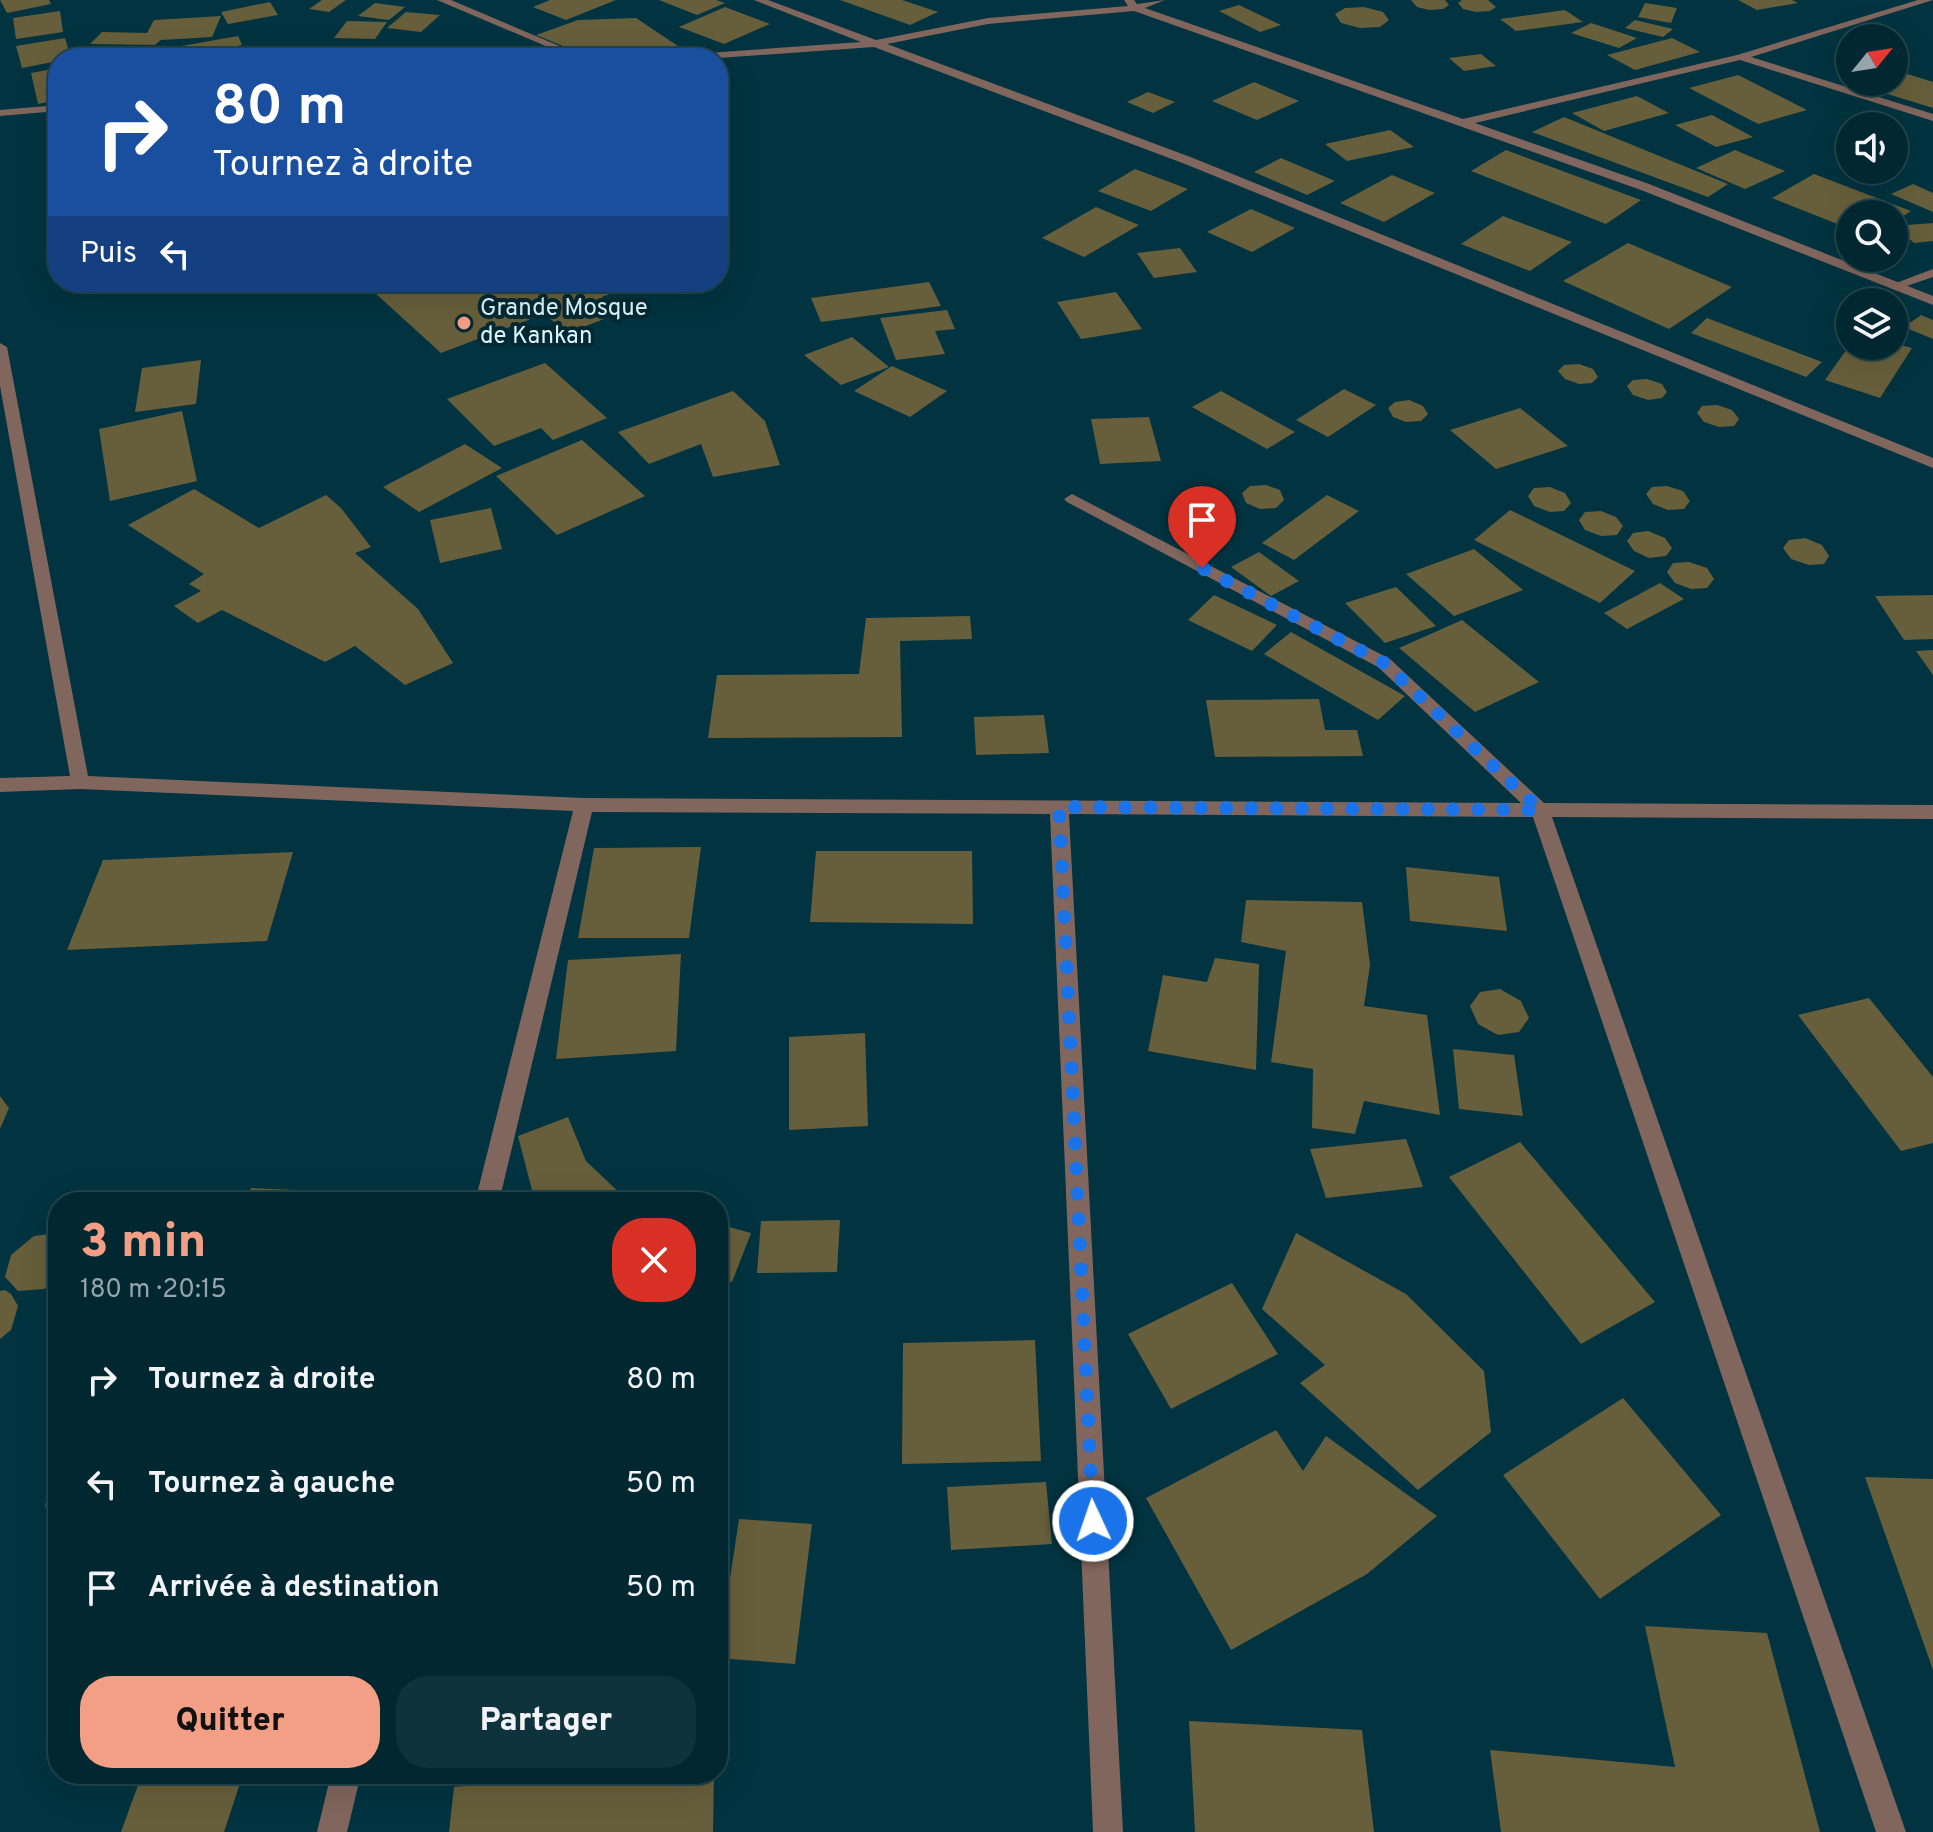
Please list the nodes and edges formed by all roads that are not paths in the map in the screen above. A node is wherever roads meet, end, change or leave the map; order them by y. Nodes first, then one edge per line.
1 (442, 0) edge
2 (759, 0) edge
3 (1160, 0) edge
4 (1929, 0) edge
5 (1132, 4) edge
6 (872, 44) junction
7 (559, 48) edge
8 (728, 54) edge
9 (1740, 57) junction
10 (48, 109) edge
11 (0, 113) edge
12 (1933, 118) edge
13 (1462, 123) junction
14 (1933, 273) edge
15 (1895, 286) junction
16 (1933, 301) edge
17 (0, 347) edge
18 (1933, 463) edge
19 (1072, 499) dead end
20 (80, 782) junction
21 (0, 785) edge
22 (584, 805) junction
23 (1059, 807) junction
24 (1540, 810) junction
25 (1933, 812) edge
26 (489, 1192) edge
27 (344, 1784) edge
28 (332, 1832) edge
29 (1108, 1832) edge
30 (1891, 1832) edge

1 - 7 street
2 - 6 street
3 - 5 street
4 - 9 street
5 - 6 street
5 - 13 street
6 - 8 street
6 - 18 street
9 - 12 street
9 - 13 street
10 - 11 street
13 - 15 street
14 - 15 street
15 - 16 street
17 - 20 street
19 - 24 street
20 - 21 street
20 - 22 street
22 - 23 street
22 - 26 street
23 - 24 street
23 - 29 street
24 - 25 street
24 - 30 street
27 - 28 street

